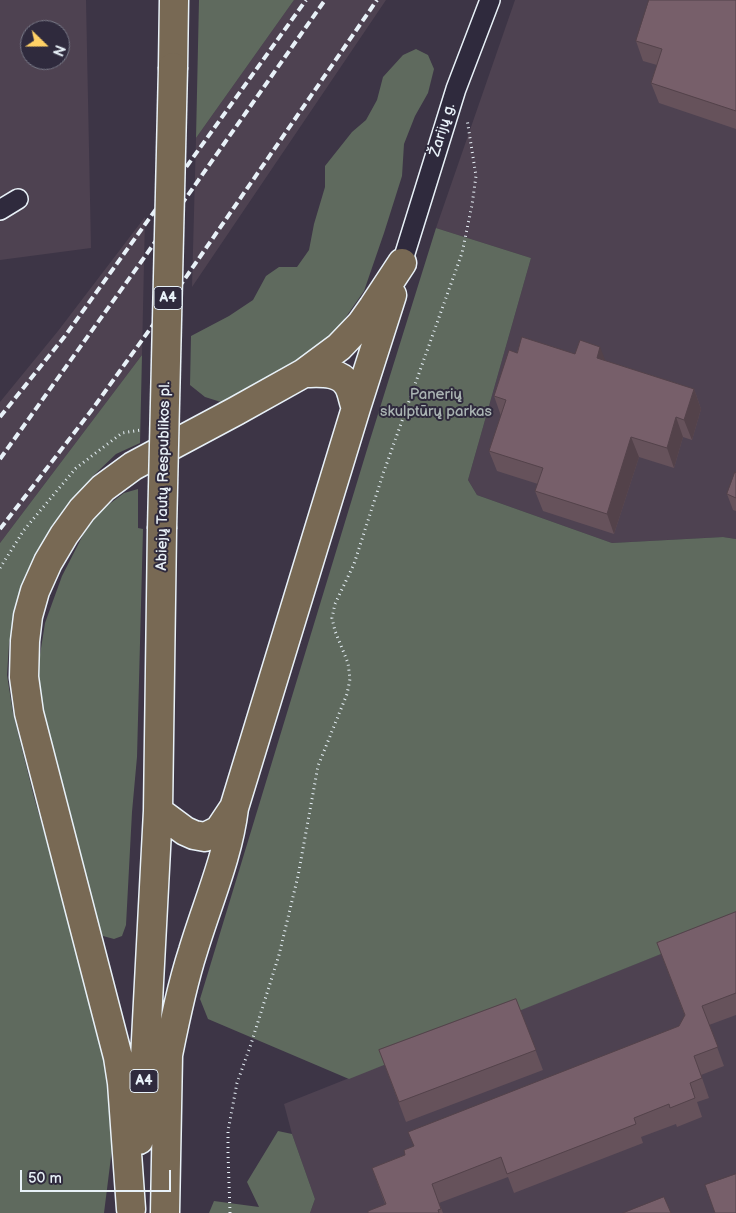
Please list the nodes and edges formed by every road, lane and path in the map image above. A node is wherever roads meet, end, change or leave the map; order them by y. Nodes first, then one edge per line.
1 (174, 0) edge
2 (490, 0) edge
3 (466, 112) dead end
4 (18, 199) dead end
5 (0, 210) edge
6 (402, 262) junction
7 (304, 374) junction
8 (356, 408) junction
9 (234, 808) junction
10 (158, 811) junction
11 (151, 953) junction
12 (168, 1055) junction
13 (131, 1211) edge
14 (165, 1213) edge
15 (230, 1213) edge

1 - 10 highway, Abiejų Tautų Respublikos pl. / A4, bridge
2 - 6 street, Žarijų g.
3 - 15 path
4 - 5 street
6 - 7 highway
6 - 8 highway
7 - 8 highway
7 - 13 highway
8 - 9 highway
9 - 10 highway
9 - 12 highway
10 - 11 highway, Abiejų Tautų Respublikos pl. / A4
11 - 12 highway, Abiejų Tautų Respublikos pl. / A4
11 - 13 highway, Abiejų Tautų Respublikos pl. / A4
12 - 14 highway, Abiejų Tautų Respublikos pl. / A4

